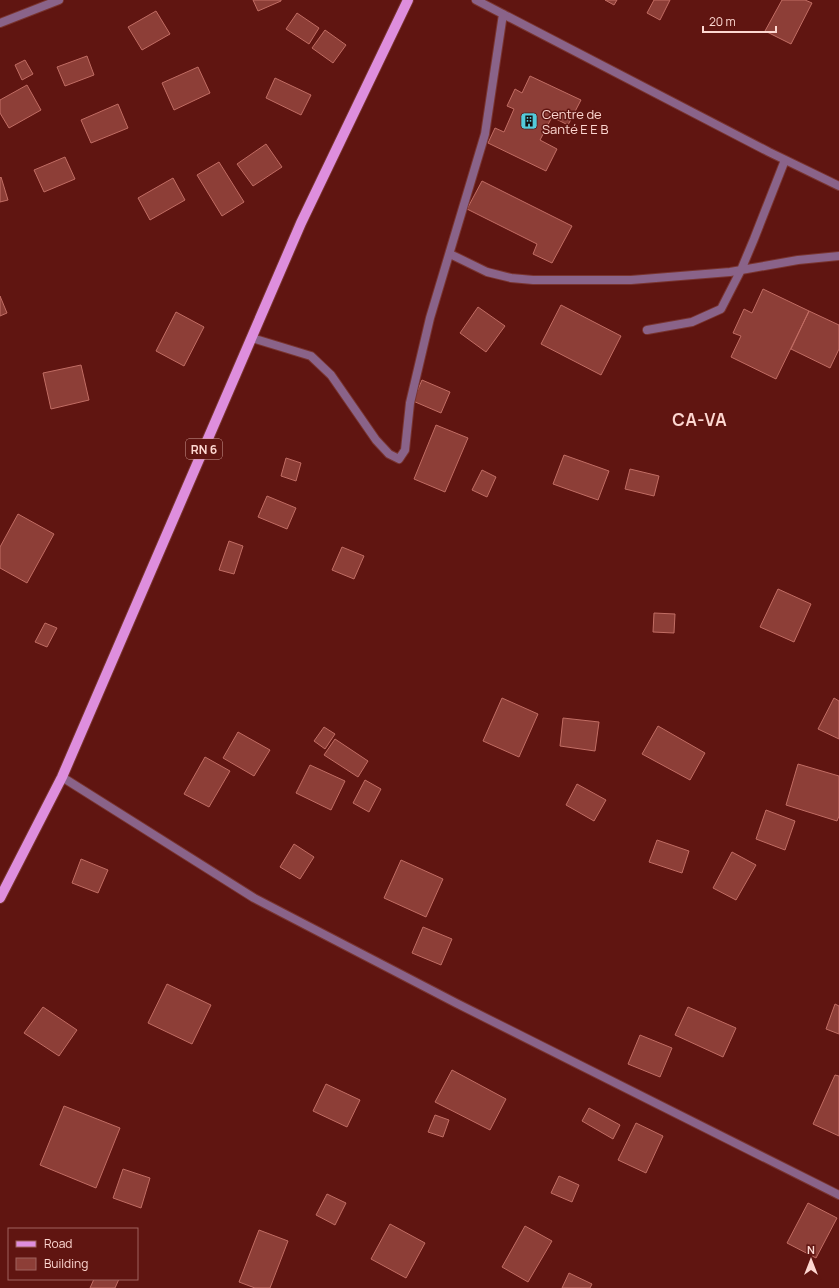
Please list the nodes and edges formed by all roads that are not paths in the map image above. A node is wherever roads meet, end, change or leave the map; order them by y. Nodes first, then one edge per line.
1 (59, 0) edge
2 (408, 0) edge
3 (476, 0) edge
4 (503, 14) junction
5 (0, 24) edge
6 (784, 160) junction
7 (839, 186) edge
8 (450, 254) junction
9 (839, 256) edge
10 (741, 270) junction
11 (647, 330) dead end
12 (252, 338) junction
13 (62, 777) junction
14 (0, 898) edge
15 (839, 1195) edge

1 - 5 street
2 - 12 main road, RN 6
3 - 4 street
4 - 6 street
4 - 8 street
6 - 7 street
6 - 10 street
8 - 10 street
8 - 12 street
9 - 10 street
10 - 11 street
12 - 13 main road, RN 6
13 - 14 main road, RN 6
13 - 15 street

